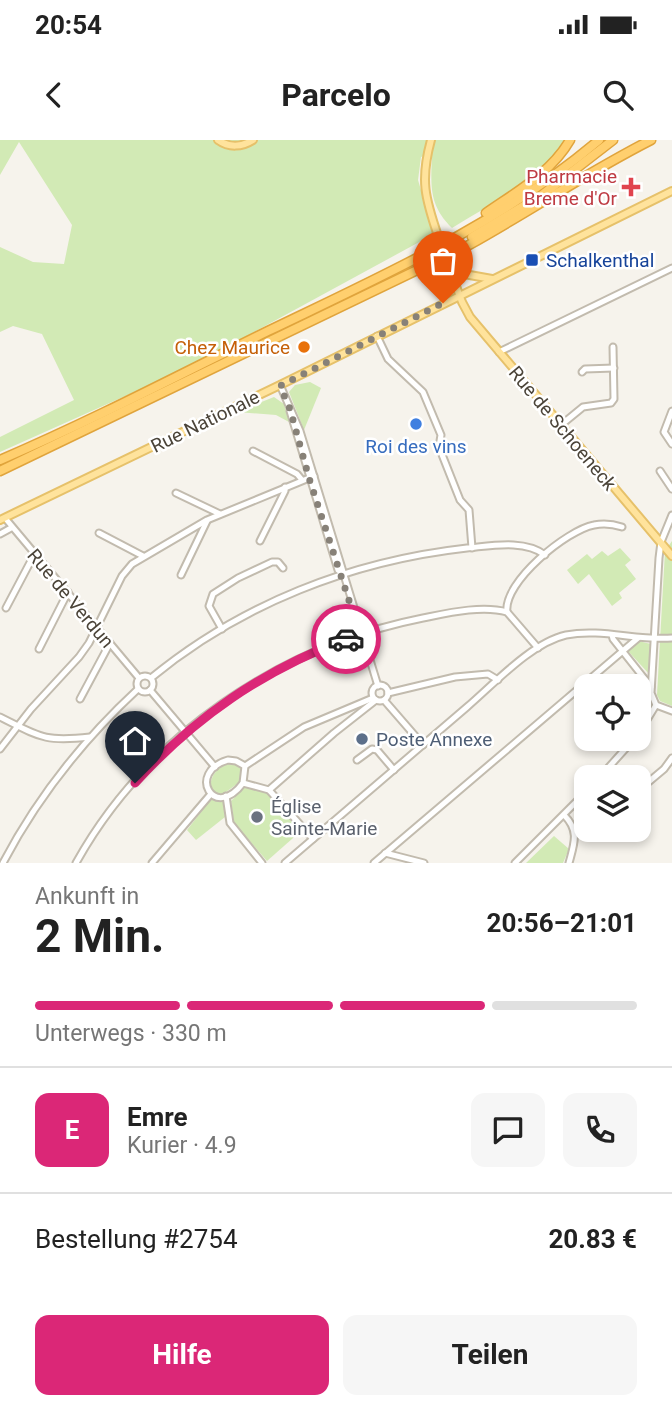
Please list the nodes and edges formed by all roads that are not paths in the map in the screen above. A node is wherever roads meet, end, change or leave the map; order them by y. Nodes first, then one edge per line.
1 (218, 140) edge
2 (254, 140) edge
3 (431, 140) edge
4 (570, 140) edge
5 (599, 140) edge
6 (613, 140) edge
7 (651, 140) edge
8 (672, 191) edge
9 (438, 236) dead end
10 (453, 238) junction
11 (418, 268) junction
12 (672, 268) edge
13 (492, 279) junction
14 (459, 295) junction
15 (377, 336) junction
16 (613, 347) dead end
17 (499, 352) junction
18 (614, 368) junction
19 (582, 372) dead end
20 (280, 386) junction
21 (672, 411) edge
22 (561, 425) junction
23 (672, 444) edge
24 (253, 452) dead end
25 (0, 460) edge
26 (0, 471) edge
27 (660, 471) dead end
28 (308, 478) junction
29 (285, 487) junction
30 (672, 489) edge
31 (176, 493) dead end
32 (220, 514) junction
33 (672, 517) edge
34 (2, 519) edge
35 (207, 520) junction
36 (622, 527) dead end
37 (11, 528) junction
38 (99, 533) dead end
39 (0, 534) edge
40 (260, 541) dead end
41 (661, 542) junction
42 (472, 548) junction
43 (34, 555) junction
44 (545, 555) junction
45 (143, 556) junction
46 (672, 556) edge
47 (283, 568) dead end
48 (342, 573) junction
49 (181, 575) dead end
50 (68, 592) junction
51 (6, 608) dead end
52 (509, 614) junction
53 (96, 627) junction
54 (222, 629) junction
55 (360, 634) junction
56 (612, 635) junction
57 (638, 638) junction
58 (672, 638) edge
59 (654, 639) junction
60 (110, 643) junction
61 (538, 648) junction
62 (39, 649) dead end
63 (622, 650) junction
64 (139, 678) junction
65 (150, 678) junction
66 (498, 680) junction
67 (377, 686) junction
68 (652, 687) junction
69 (138, 688) junction
70 (150, 690) junction
71 (388, 693) junction
72 (80, 699) dead end
73 (375, 699) junction
74 (384, 700) junction
75 (656, 705) junction
76 (672, 711) edge
77 (651, 713) edge
78 (0, 717) edge
79 (17, 726) junction
80 (186, 732) junction
81 (90, 737) junction
82 (422, 745) junction
83 (0, 749) edge
84 (623, 751) edge
85 (672, 758) edge
86 (357, 760) dead end
87 (611, 765) edge
88 (245, 766) junction
89 (215, 767) junction
90 (394, 770) junction
91 (651, 780) edge
92 (243, 783) junction
93 (269, 790) junction
94 (210, 795) junction
95 (226, 796) junction
96 (574, 805) edge
97 (564, 815) junction
98 (313, 839) junction
99 (385, 853) junction
100 (292, 857) junction
101 (4, 861) edge
102 (76, 863) edge
103 (152, 863) edge
104 (262, 863) edge
105 (285, 863) edge
106 (297, 863) edge
107 (374, 863) edge
108 (424, 863) edge
109 (515, 863) edge
110 (569, 863) edge

1 - 2 main road
3 - 9 main road
4 - 10 highway
5 - 10 highway
6 - 11 highway
7 - 11 highway
8 - 13 main road, Rue Nationale
10 - 25 highway
11 - 26 highway
12 - 17 street
13 - 14 main road, Rue Nationale
13 - 14 main road, Rue de Schoeneck
14 - 15 main road, Rue Nationale
14 - 17 main road, Rue de Schoeneck
15 - 20 main road, Rue Nationale
15 - 42 street
16 - 18 street
17 - 22 main road, Rue de Schoeneck
18 - 19 street
18 - 22 street
20 - 28 street
20 - 34 main road, Rue Nationale
21 - 23 street
22 - 41 main road, Rue de Schoeneck
24 - 28 street
27 - 30 street
28 - 29 street
28 - 48 street
29 - 32 street
29 - 40 street
31 - 32 street
32 - 35 street
33 - 41 street
34 - 37 street, Rue de Verdun
35 - 45 street
35 - 49 street
36 - 44 street
37 - 39 street
37 - 43 street, Rue de Verdun
38 - 45 street
41 - 46 main road, Rue de Schoeneck
41 - 59 street
42 - 44 street
42 - 48 street
43 - 50 street, Rue de Verdun
43 - 51 street
44 - 52 street
45 - 53 street
47 - 54 street
48 - 54 street
48 - 55 street
50 - 53 street, Rue de Verdun
50 - 62 street
52 - 55 street
52 - 61 street
53 - 60 street, Rue de Verdun
53 - 79 street
54 - 65 street
55 - 67 street
55 - 80 street
56 - 57 street
56 - 61 street
56 - 63 street
57 - 59 street
57 - 63 street
58 - 59 street
59 - 68 street
60 - 64 street, Rue de Verdun
60 - 72 street
61 - 66 street
63 - 68 street
63 - 99 street
64 - 65 street
64 - 69 street
65 - 70 street
66 - 71 street
66 - 82 street
67 - 71 street
67 - 73 street
68 - 75 street
69 - 70 street
69 - 81 street
70 - 80 street
71 - 74 street
73 - 74 street
73 - 88 street
73 - 93 street
74 - 82 street
75 - 76 street
75 - 77 street
78 - 79 street
79 - 81 street
79 - 83 street
80 - 89 street
80 - 102 street
81 - 101 street
82 - 90 street
84 - 87 street
85 - 91 street
86 - 90 street
88 - 89 street
88 - 92 street
89 - 94 street
90 - 98 street
92 - 93 street
92 - 95 street
93 - 98 street
94 - 95 street
94 - 103 street
95 - 104 street
96 - 97 street
97 - 109 street
97 - 110 street
98 - 100 street
99 - 107 street
99 - 108 street
100 - 105 street
100 - 106 street

